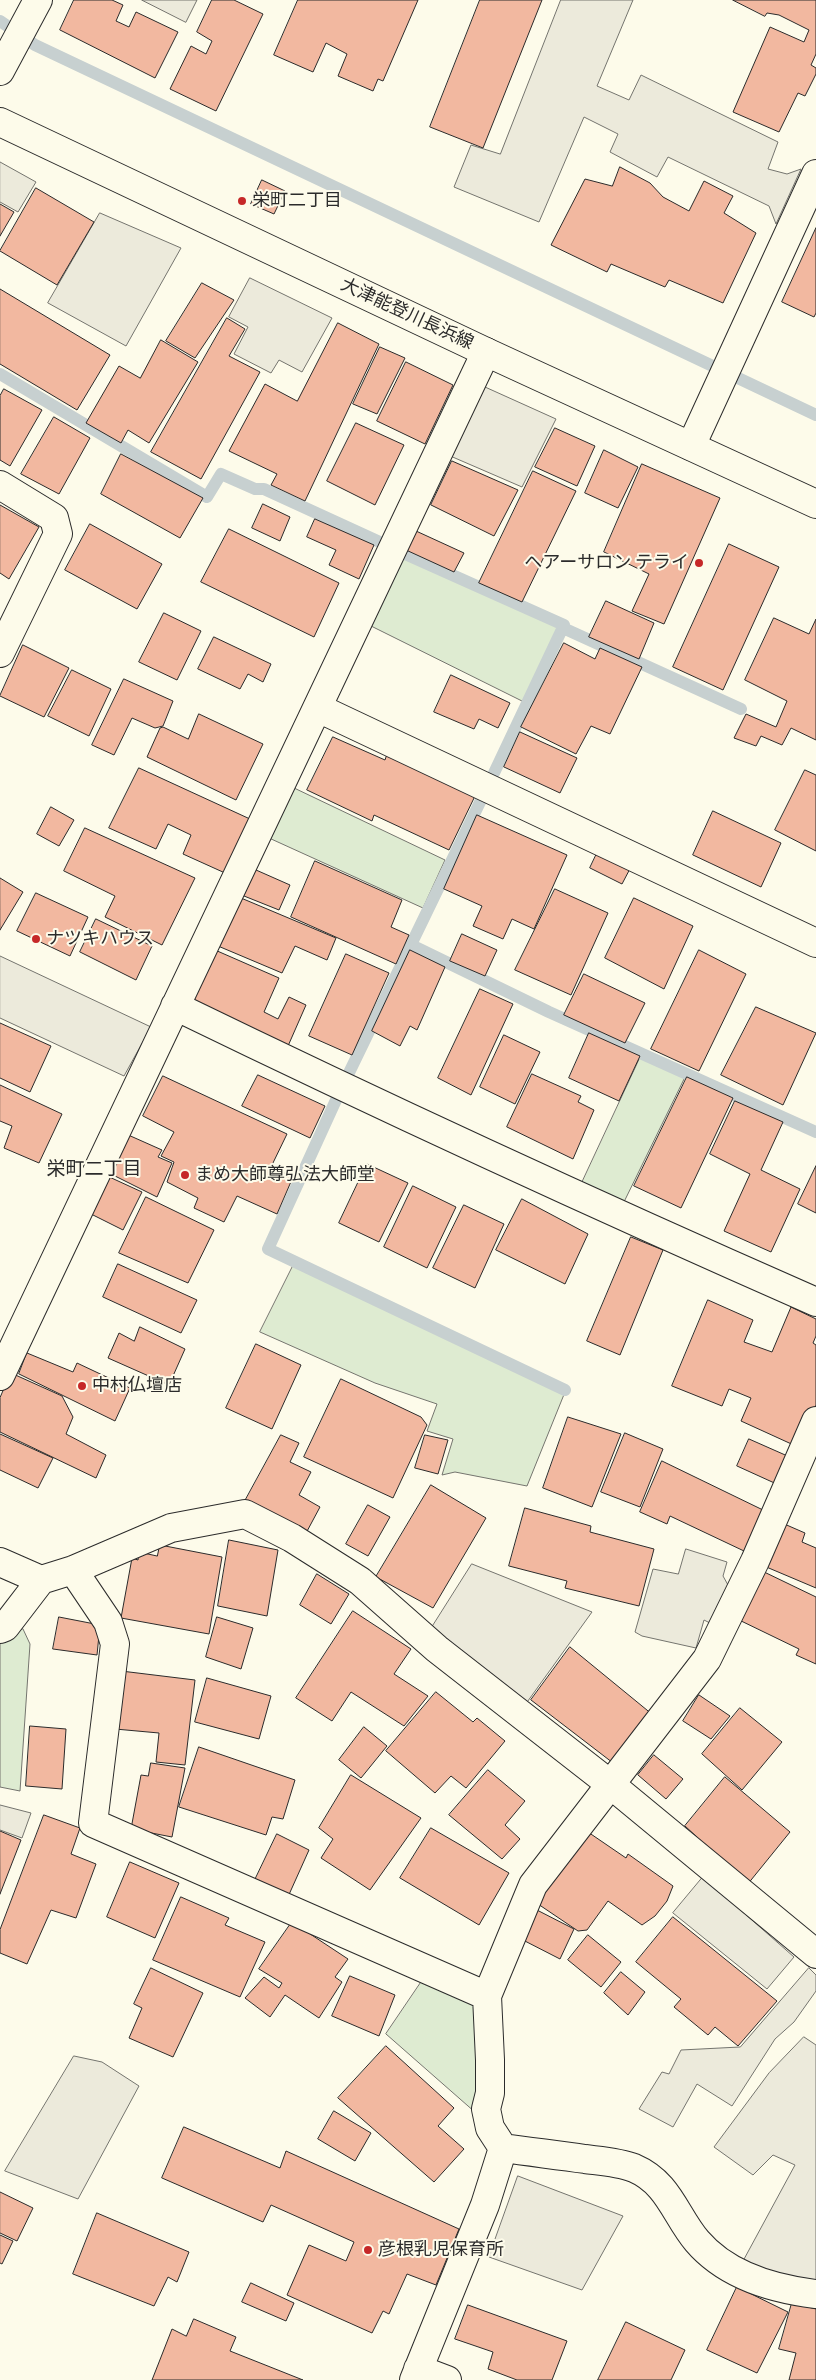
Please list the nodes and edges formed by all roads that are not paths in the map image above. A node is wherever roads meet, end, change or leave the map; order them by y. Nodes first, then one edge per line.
1 (33, 9) edge
2 (6, 60) edge
3 (0, 122) edge
4 (816, 174) edge
5 (486, 352) junction
6 (692, 446) junction
7 (0, 486) edge
8 (816, 504) edge
9 (0, 653) edge
10 (318, 708) junction
11 (816, 943) edge
12 (175, 1006) junction
13 (816, 1302) edge
14 (0, 1376) edge
15 (816, 1421) edge
16 (0, 1562) edge
17 (73, 1570) junction
18 (41, 1580) junction
19 (0, 1629) edge
20 (610, 1784) junction
21 (816, 1954) edge
22 (487, 1996) junction
23 (503, 2148) junction
24 (816, 2294) edge
25 (416, 2374) edge
26 (447, 2380) edge

1 - 2 street
3 - 5 street, 大津能登川長浜線
4 - 6 street
5 - 6 street, 大津能登川長浜線
5 - 10 street
6 - 8 street, 大津能登川長浜線
7 - 9 street
10 - 11 street
10 - 12 street
12 - 13 street
12 - 14 street
15 - 20 street
16 - 18 street
17 - 18 street
17 - 20 street
17 - 22 street
18 - 19 street
20 - 21 street
20 - 22 street
22 - 23 street
23 - 24 street
23 - 25 street
25 - 26 street

